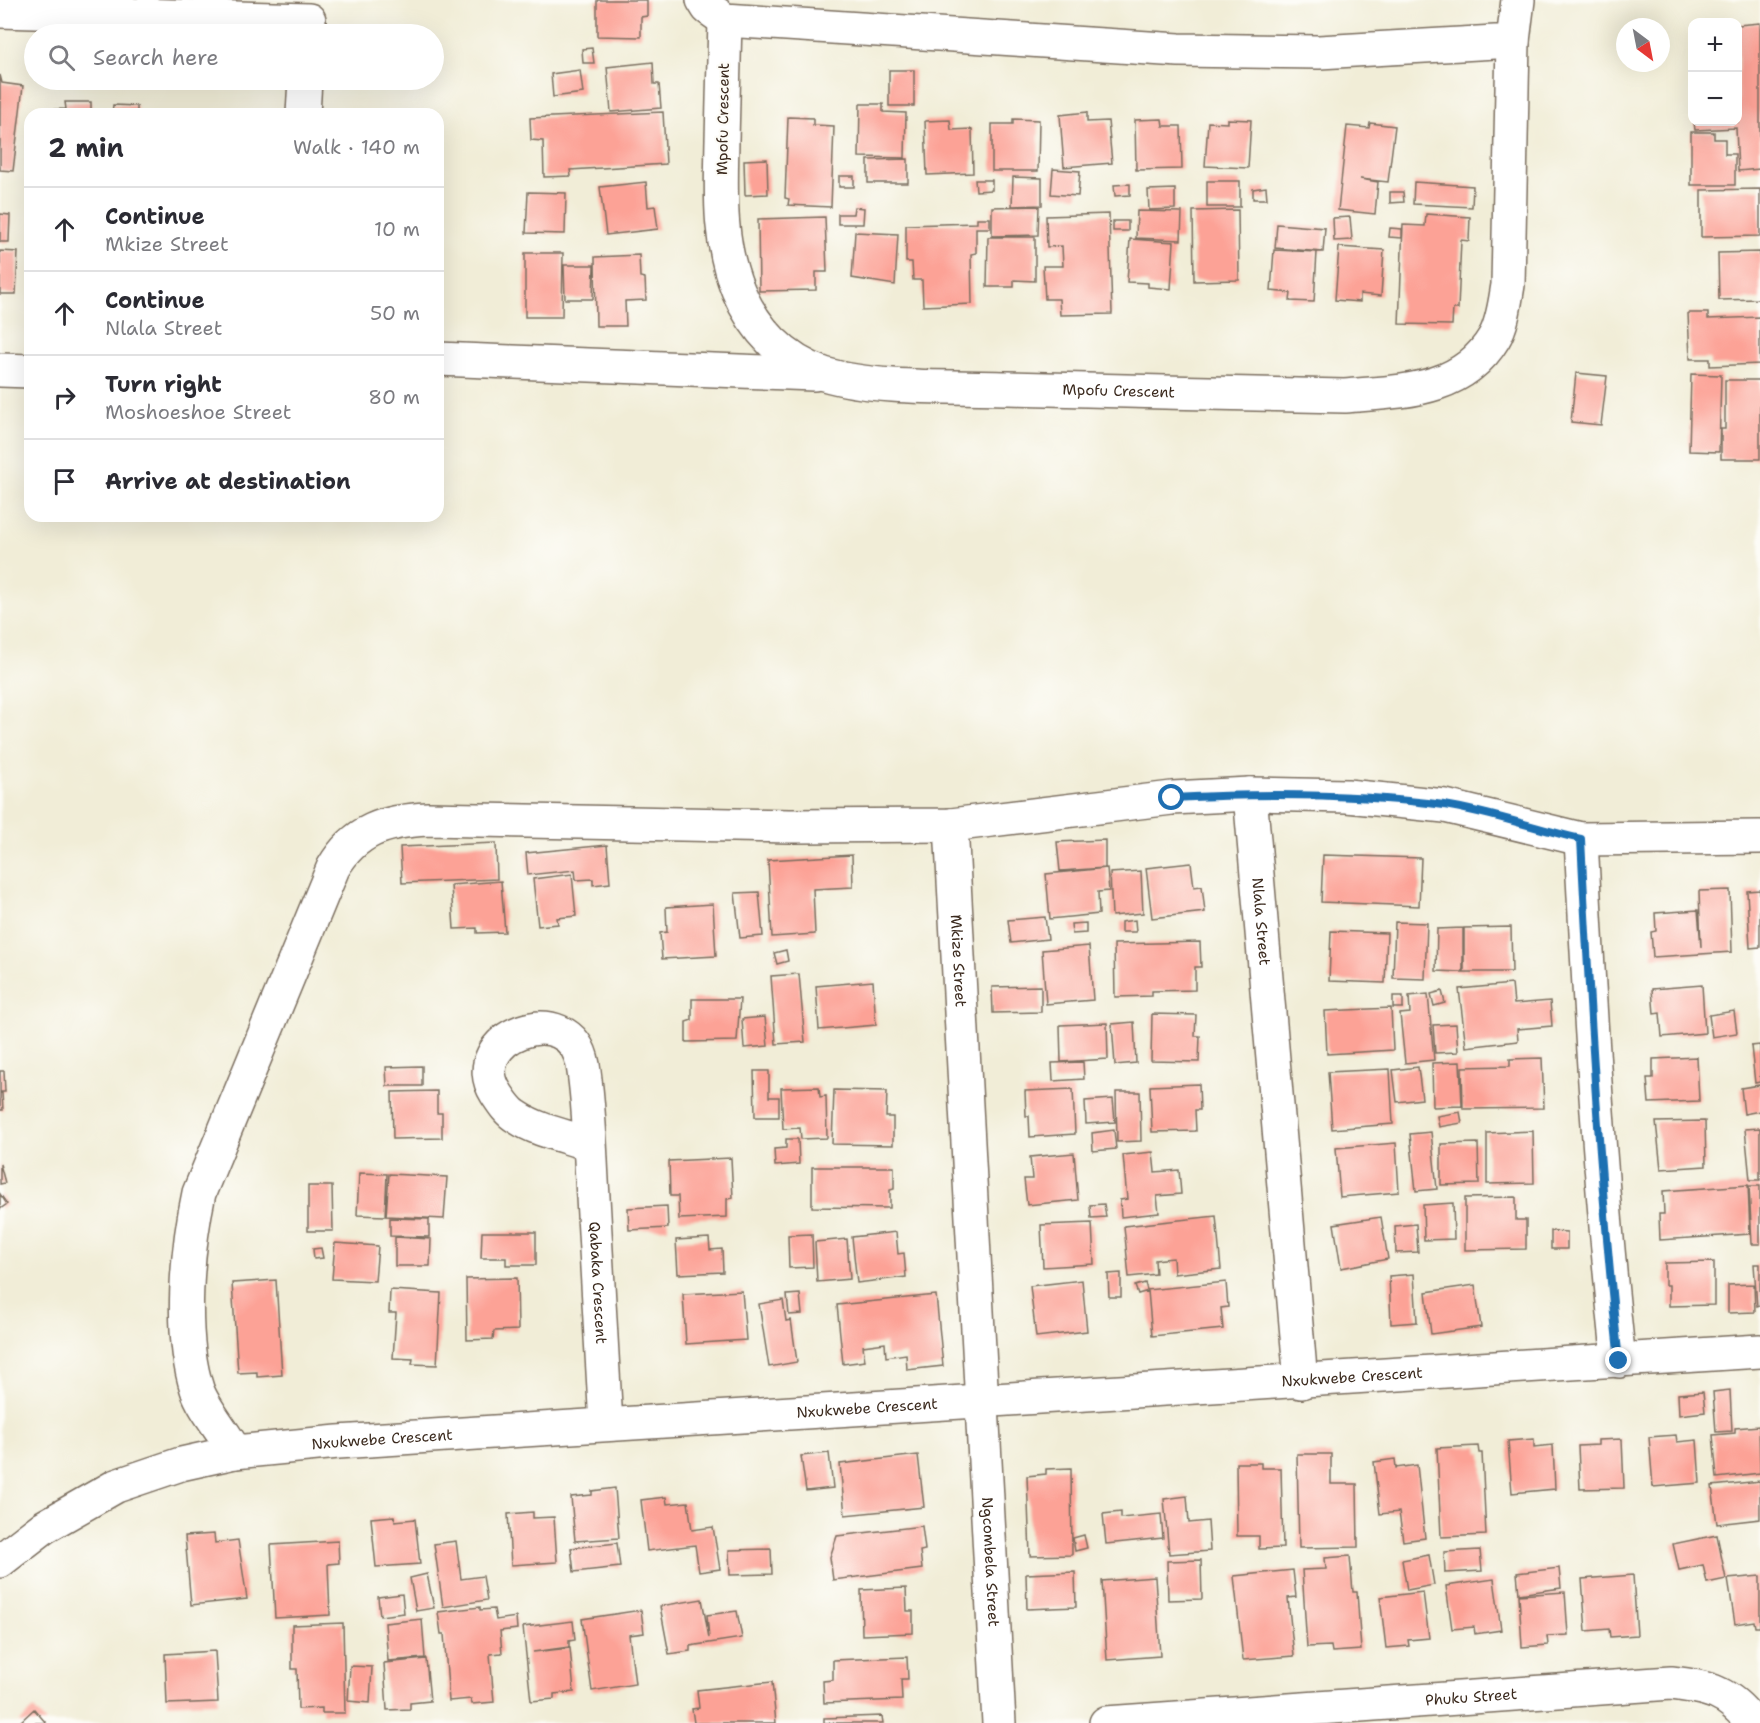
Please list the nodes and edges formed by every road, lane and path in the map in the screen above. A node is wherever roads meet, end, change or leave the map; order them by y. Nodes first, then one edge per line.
1 (1518, 0) edge
2 (714, 10) edge
3 (0, 12) edge
4 (309, 18) edge
5 (1513, 41) junction
6 (304, 90) edge
7 (303, 108) edge
8 (444, 359) edge
9 (0, 370) edge
10 (24, 371) edge
11 (825, 374) junction
12 (1250, 794) junction
13 (951, 825) junction
14 (1760, 837) edge
15 (1581, 839) junction
16 (589, 1144) dead end
17 (1760, 1352) edge
18 (1619, 1361) junction
19 (1301, 1382) junction
20 (981, 1400) junction
21 (606, 1424) junction
22 (236, 1452) junction
23 (0, 1561) edge
24 (999, 1723) edge
25 (1106, 1723) edge
26 (1752, 1723) edge

1 - 5 street, Mpofu Crescent
2 - 5 street, Mpofu Crescent
2 - 11 street, Mpofu Crescent
3 - 4 street
5 - 11 street, Mpofu Crescent
6 - 7 street
8 - 11 street
9 - 10 street
12 - 13 street
12 - 15 street
12 - 19 street, Nlala Street
13 - 20 street, Mkize Street
13 - 22 street
14 - 15 street
15 - 18 street
16 - 21 street, Qabaka Crescent
17 - 18 street, Nxukwebe Crescent
18 - 19 street, Nxukwebe Crescent
19 - 20 street, Nxukwebe Crescent
20 - 21 street, Nxukwebe Crescent
20 - 24 street, Ngcombela Street
21 - 22 street, Nxukwebe Crescent
22 - 23 street, Nxukwebe Crescent
25 - 26 street, Phuku Street

